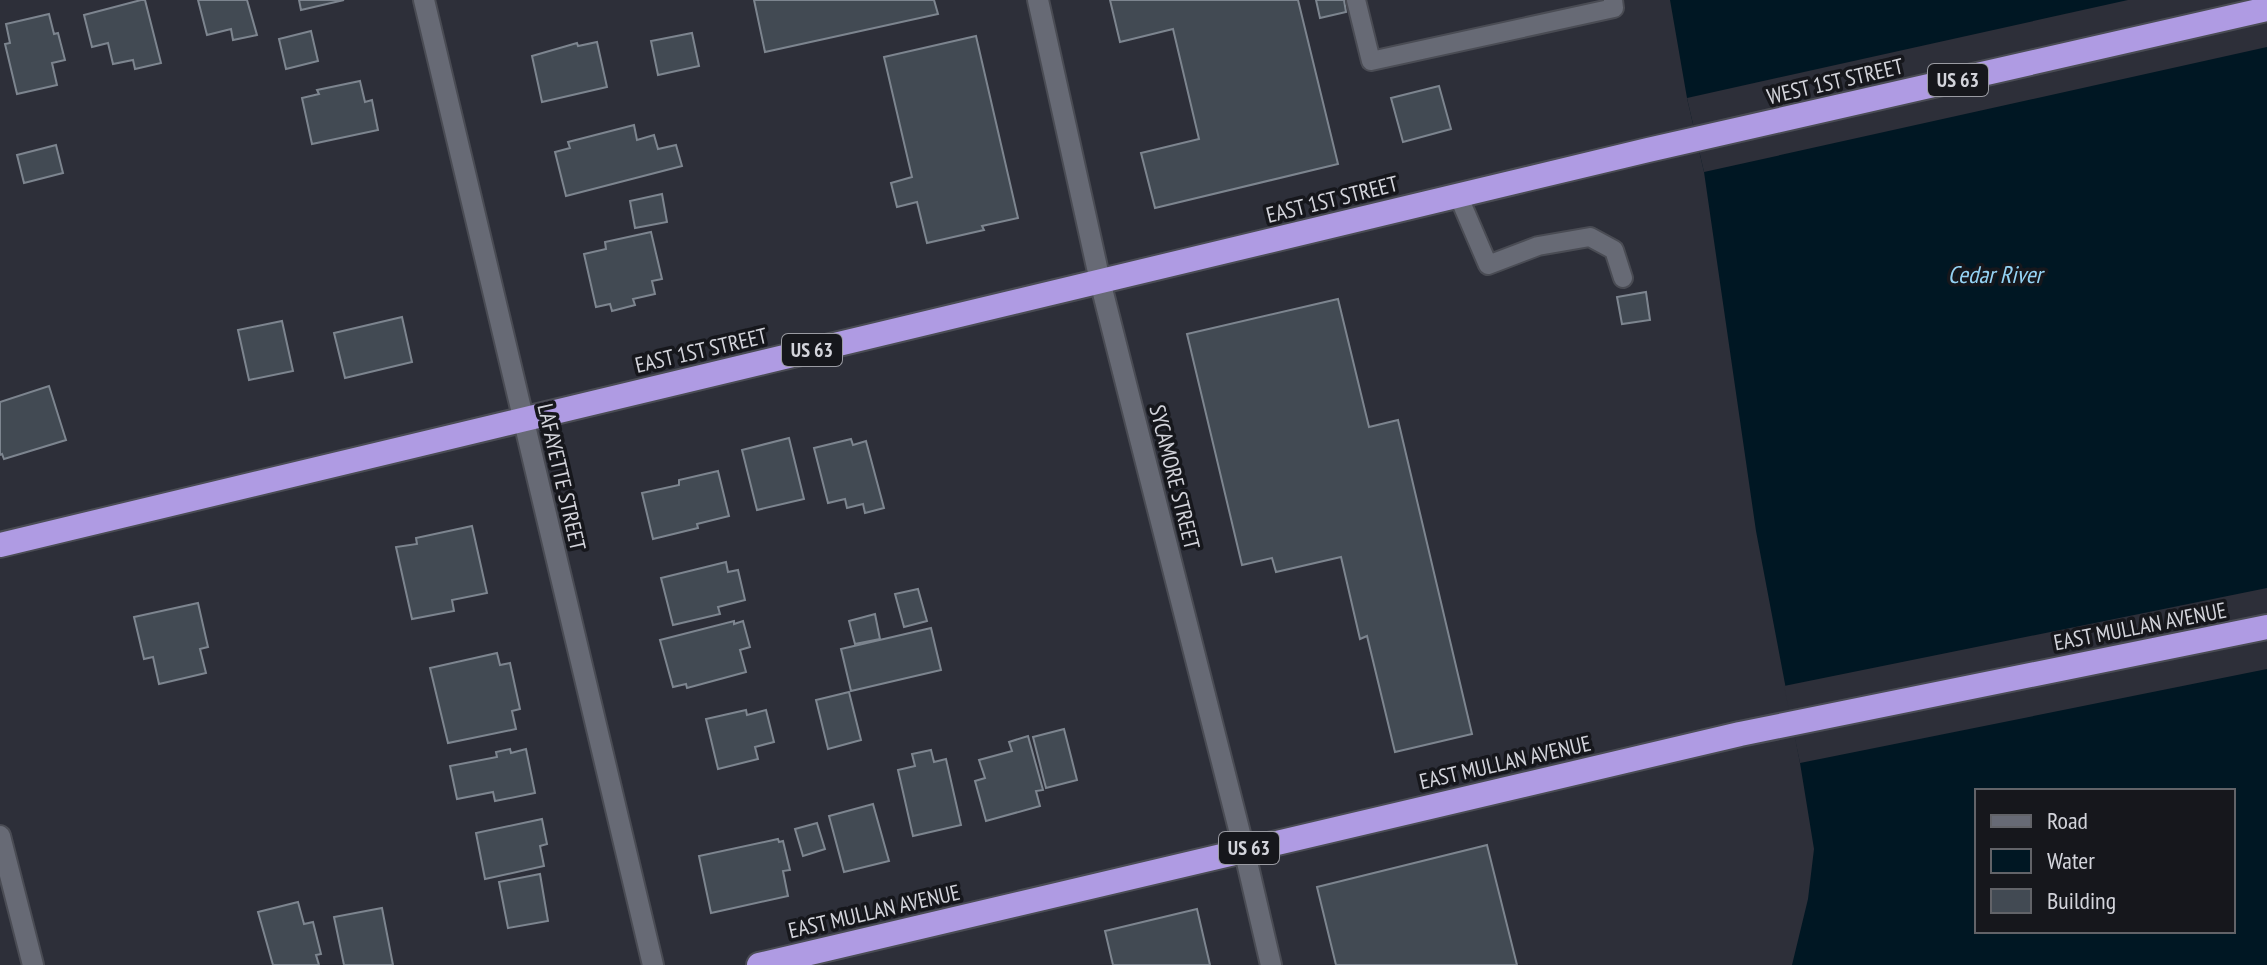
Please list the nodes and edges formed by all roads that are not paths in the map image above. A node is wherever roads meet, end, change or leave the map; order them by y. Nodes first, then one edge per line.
1 (424, 0) edge
2 (1038, 0) edge
3 (1356, 0) edge
4 (1613, 0) edge
5 (2267, 9) edge
6 (1648, 150) joint
7 (1458, 195) junction
8 (1623, 278) dead end
9 (1100, 281) junction
10 (524, 419) junction
11 (0, 545) edge
12 (2267, 627) edge
13 (0, 836) edge
14 (1244, 849) junction
15 (33, 965) edge
16 (653, 965) edge
17 (759, 965) edge
18 (1271, 965) edge

1 - 10 street, LAFAYETTE STREET
2 - 9 street, SYCAMORE STREET
3 - 4 lane
5 - 6 highway, WEST 1ST STREET / US 63
6 - 7 highway, EAST 1ST STREET / US 63
7 - 8 lane
7 - 9 highway, EAST 1ST STREET / US 63
9 - 10 highway, EAST 1ST STREET / US 63
9 - 14 street, SYCAMORE STREET
10 - 11 highway, EAST 1ST STREET / US 63
10 - 16 street, LAFAYETTE STREET
12 - 14 highway, EAST MULLAN AVENUE / US 63
13 - 15 street
14 - 17 highway, EAST MULLAN AVENUE / US 63
14 - 18 street, SYCAMORE STREET

